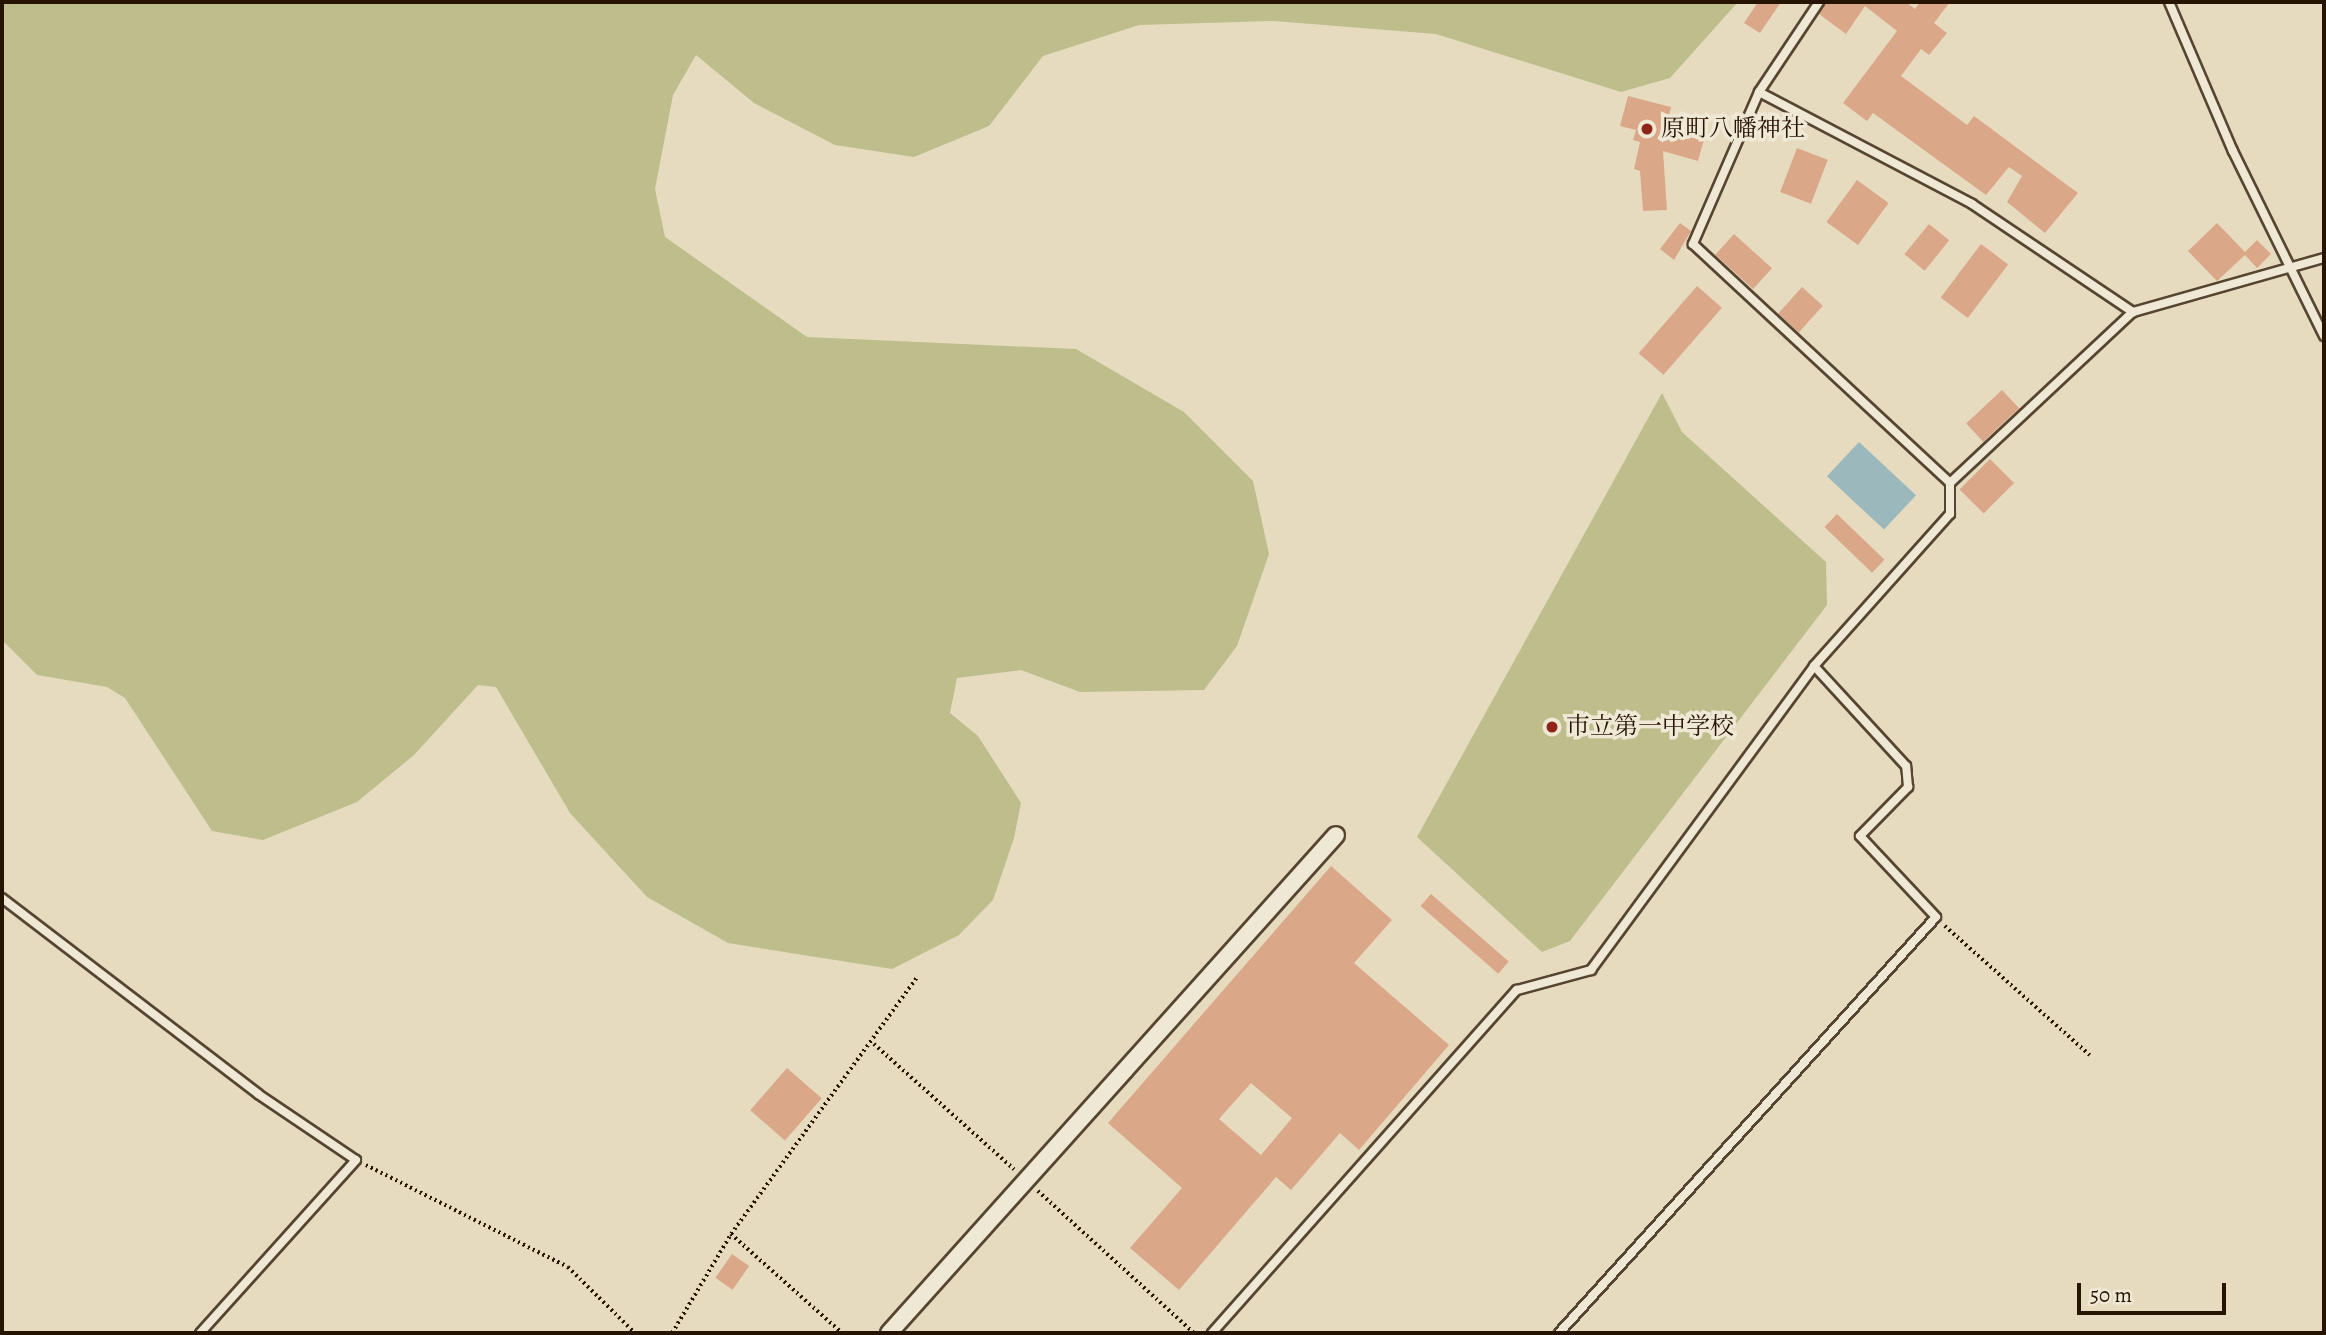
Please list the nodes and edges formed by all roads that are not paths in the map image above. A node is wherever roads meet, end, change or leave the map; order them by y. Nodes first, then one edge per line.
1 (1819, 2) edge
2 (2169, 2) edge
3 (1759, 92) junction
4 (2324, 258) edge
5 (2289, 268) junction
6 (2133, 312) junction
7 (2324, 336) edge
8 (1950, 483) junction
9 (1814, 666) junction
10 (1336, 835) dead end
11 (2, 898) edge
12 (200, 1333) edge
13 (889, 1333) edge
14 (1212, 1333) edge
15 (1559, 1333) edge

1 - 3 lane
2 - 5 lane
3 - 6 lane
3 - 8 lane
4 - 5 lane
5 - 6 lane
5 - 7 lane
6 - 8 lane
8 - 9 lane
9 - 14 lane
9 - 15 lane
10 - 13 street
11 - 12 lane

